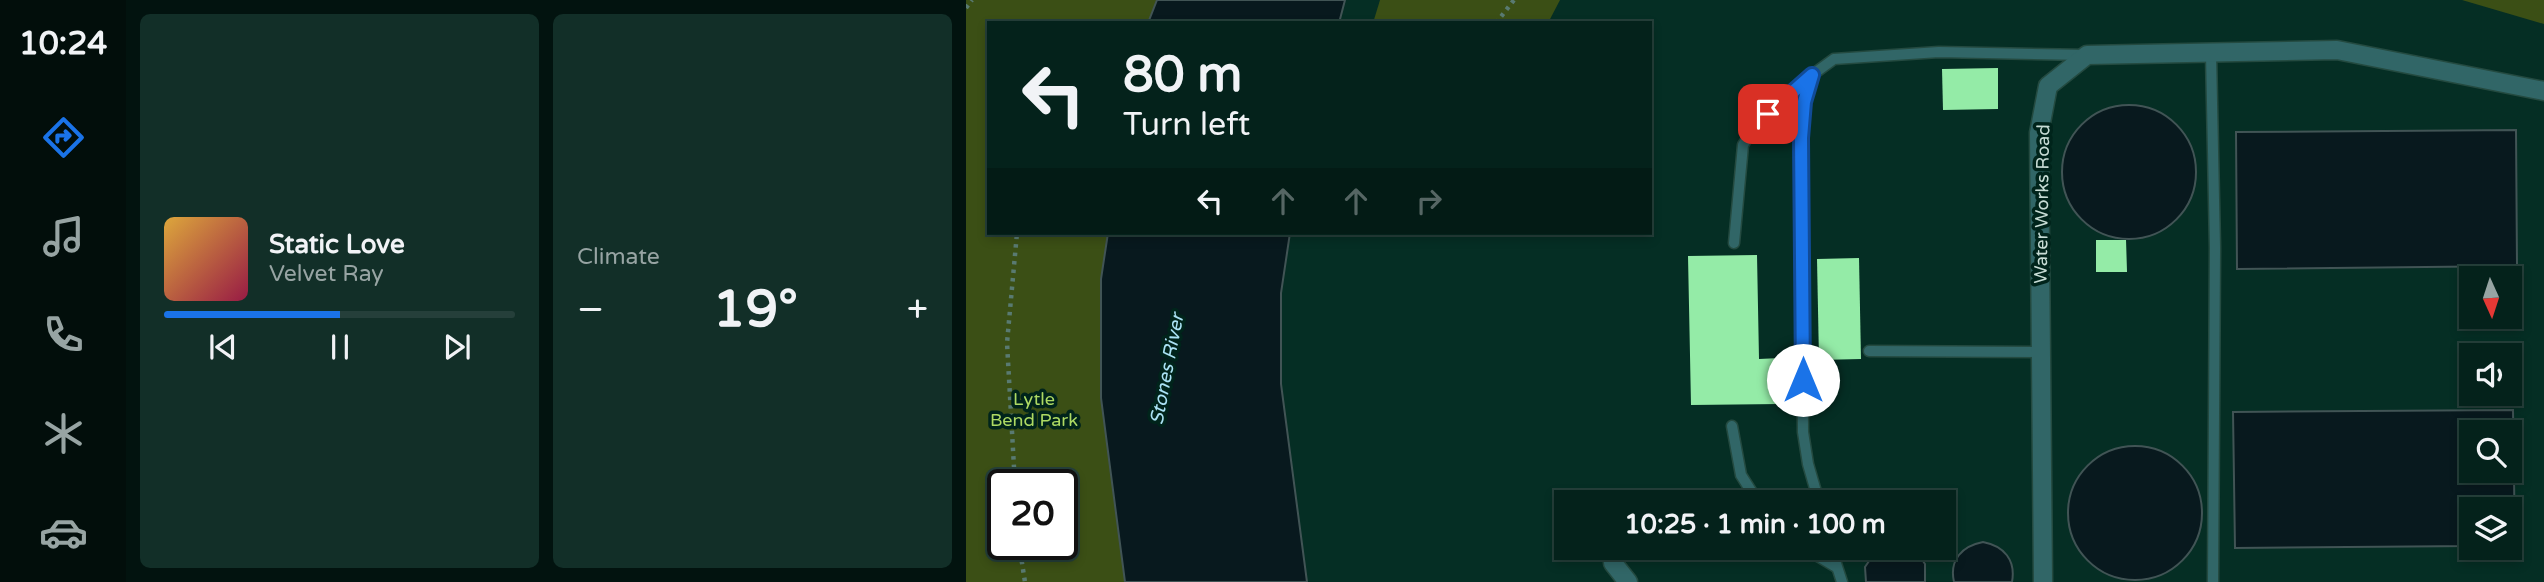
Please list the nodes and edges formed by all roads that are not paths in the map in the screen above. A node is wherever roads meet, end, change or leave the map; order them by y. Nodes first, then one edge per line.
1 (2211, 54) junction
2 (2087, 55) junction
3 (1812, 75) junction
4 (2544, 91) edge
5 (1734, 243) dead end
6 (1869, 351) dead end
7 (2041, 352) junction
8 (1732, 426) dead end
9 (1750, 490) edge
10 (1816, 490) edge
11 (1825, 560) edge
12 (1834, 560) edge
13 (1613, 563) dead end
14 (1836, 566) junction
15 (1628, 582) edge
16 (1842, 582) edge
17 (2043, 582) edge
18 (2213, 582) edge

1 - 2 street
1 - 4 street
1 - 18 lane
2 - 3 lane
2 - 7 street, Water Works Road
3 - 5 lane
3 - 10 lane
6 - 7 lane
7 - 17 street, Water Works Road
8 - 9 lane
11 - 14 lane
12 - 14 lane
13 - 15 street
14 - 16 lane

